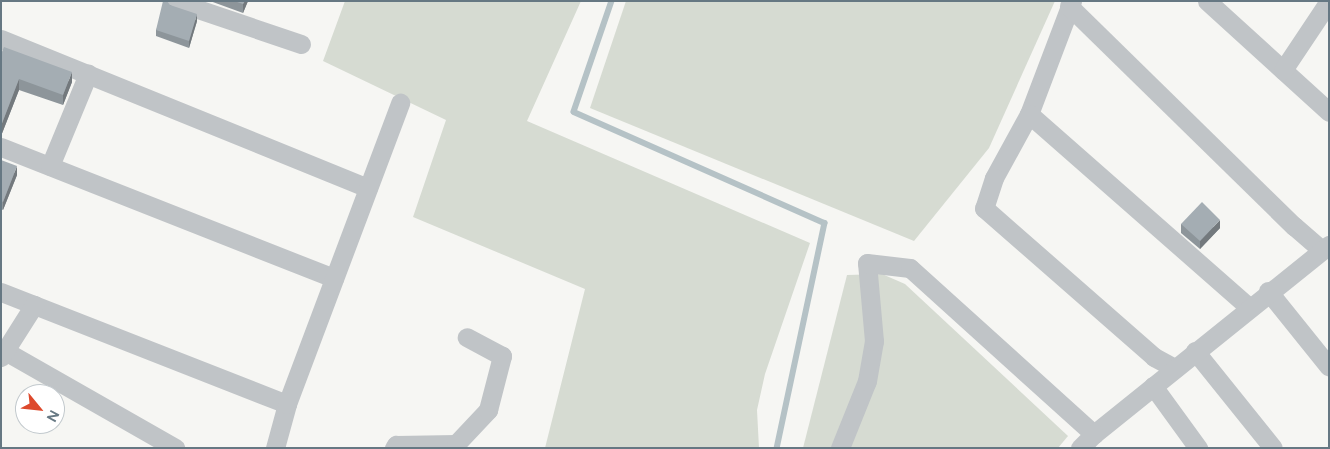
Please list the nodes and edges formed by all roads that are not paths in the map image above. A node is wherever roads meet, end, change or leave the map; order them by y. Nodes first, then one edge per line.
1 (174, 1) edge
2 (1208, 1) edge
3 (1329, 1) edge
4 (1071, 4) edge
5 (1, 39) edge
6 (300, 44) dead end
7 (1283, 70) junction
8 (88, 74) junction
9 (400, 103) dead end
10 (1329, 112) edge
11 (1029, 114) junction
12 (1, 147) edge
13 (50, 166) junction
14 (368, 188) junction
15 (1325, 247) edge
16 (334, 278) junction
17 (1268, 291) junction
18 (1, 292) edge
19 (34, 305) junction
20 (1250, 307) junction
21 (467, 337) dead end
22 (1195, 352) junction
23 (3, 354) edge
24 (1175, 368) junction
25 (1329, 368) edge
26 (1153, 386) junction
27 (287, 404) junction
28 (1094, 434) junction
29 (175, 448) edge
30 (275, 448) edge
31 (394, 448) edge
32 (840, 448) edge
33 (1080, 448) edge
34 (1198, 448) edge
35 (1272, 448) edge

1 - 6 street
2 - 7 street
3 - 7 street
4 - 11 street
4 - 15 street
5 - 8 street
7 - 10 street
8 - 13 street
8 - 14 street
9 - 14 street
11 - 20 street
11 - 24 street
12 - 13 street
13 - 16 street
14 - 16 street
15 - 17 street
16 - 27 street
17 - 20 street
17 - 25 street
18 - 19 street
19 - 23 street
19 - 27 street
20 - 22 street
21 - 31 street
22 - 24 street
22 - 35 street
23 - 29 street
24 - 26 street
26 - 28 street
26 - 34 street
27 - 30 street
28 - 32 street
28 - 33 street

